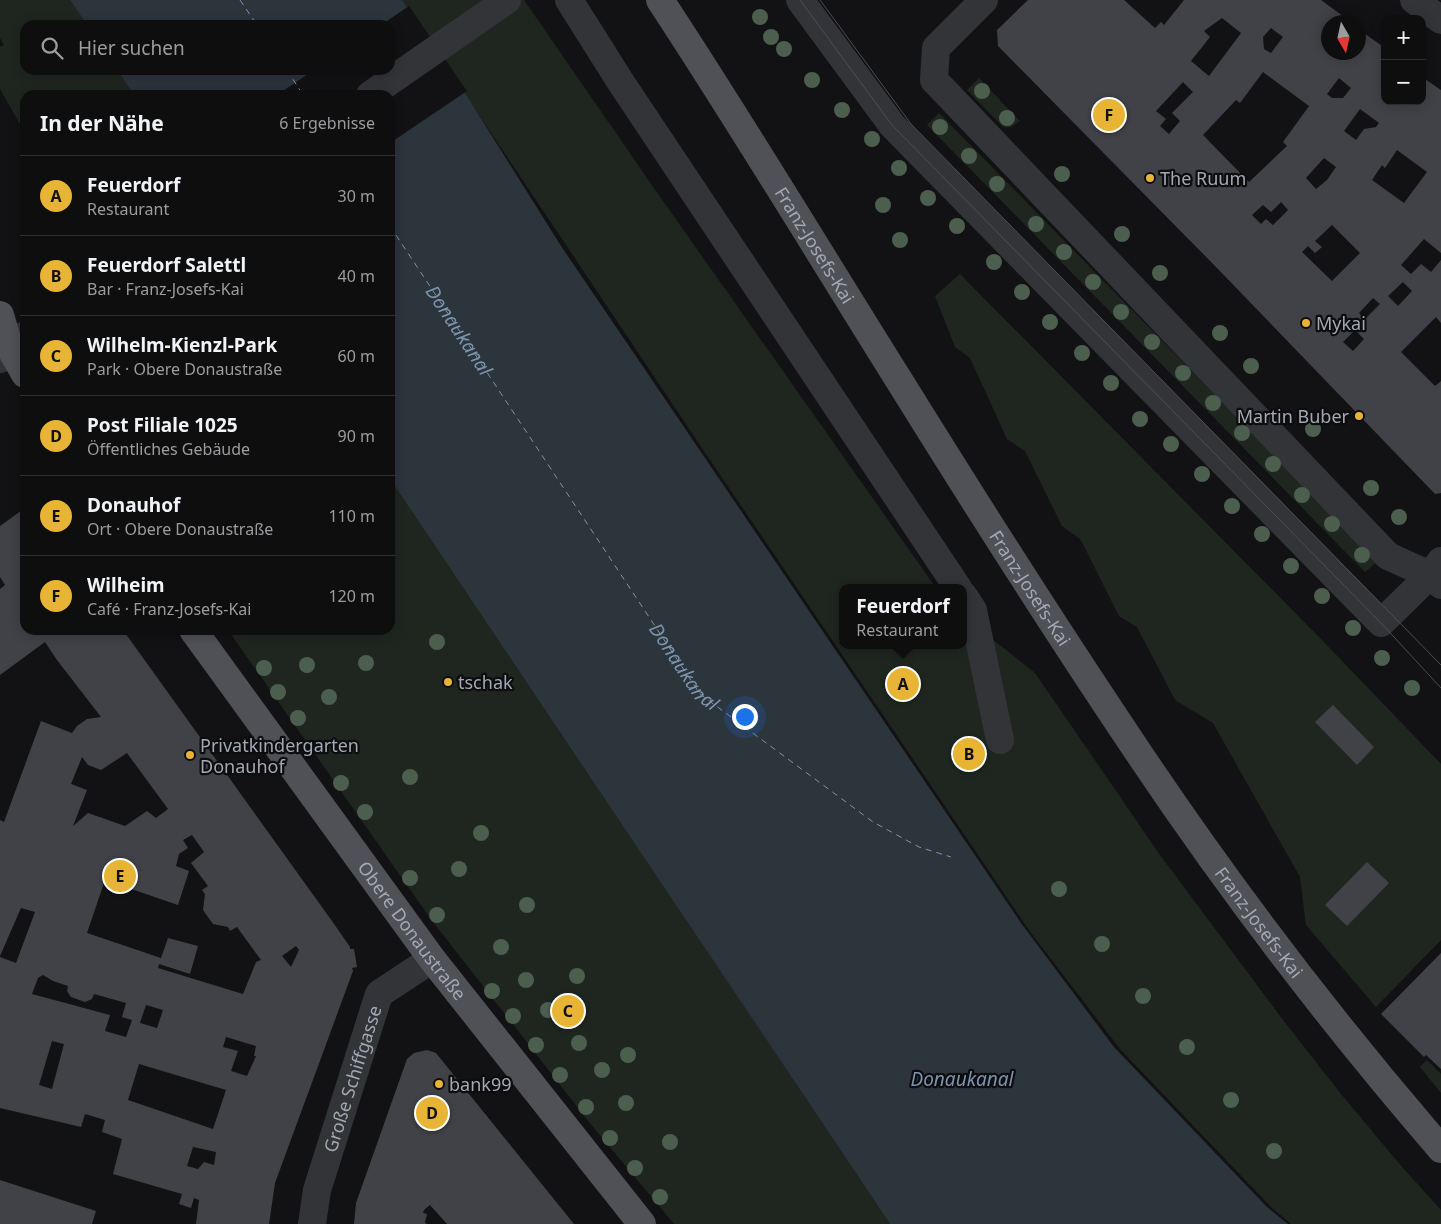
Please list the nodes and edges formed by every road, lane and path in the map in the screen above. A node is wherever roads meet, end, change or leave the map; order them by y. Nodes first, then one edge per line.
1 (507, 0) edge
2 (568, 0) edge
3 (660, 0) edge
4 (800, 0) edge
5 (984, 0) edge
6 (1414, 0) edge
7 (1441, 20) edge
8 (377, 90) edge
9 (0, 315) edge
10 (11, 347) edge
11 (20, 364) edge
12 (1437, 574) edge
13 (955, 584) edge
14 (967, 601) edge
15 (197, 635) edge
16 (1000, 740) dead end
17 (432, 959) junction
18 (1441, 1149) edge
19 (632, 1219) edge
20 (312, 1224) edge

1 - 8 street
2 - 13 street
3 - 18 main road, Franz-Josefs-Kai
4 - 12 street
5 - 12 street
6 - 7 street
9 - 10 main road
10 - 11 main road
14 - 16 street
15 - 17 main road, Obere Donaustraße
17 - 19 main road, Obere Donaustraße
17 - 20 street, Große Schiffgasse

